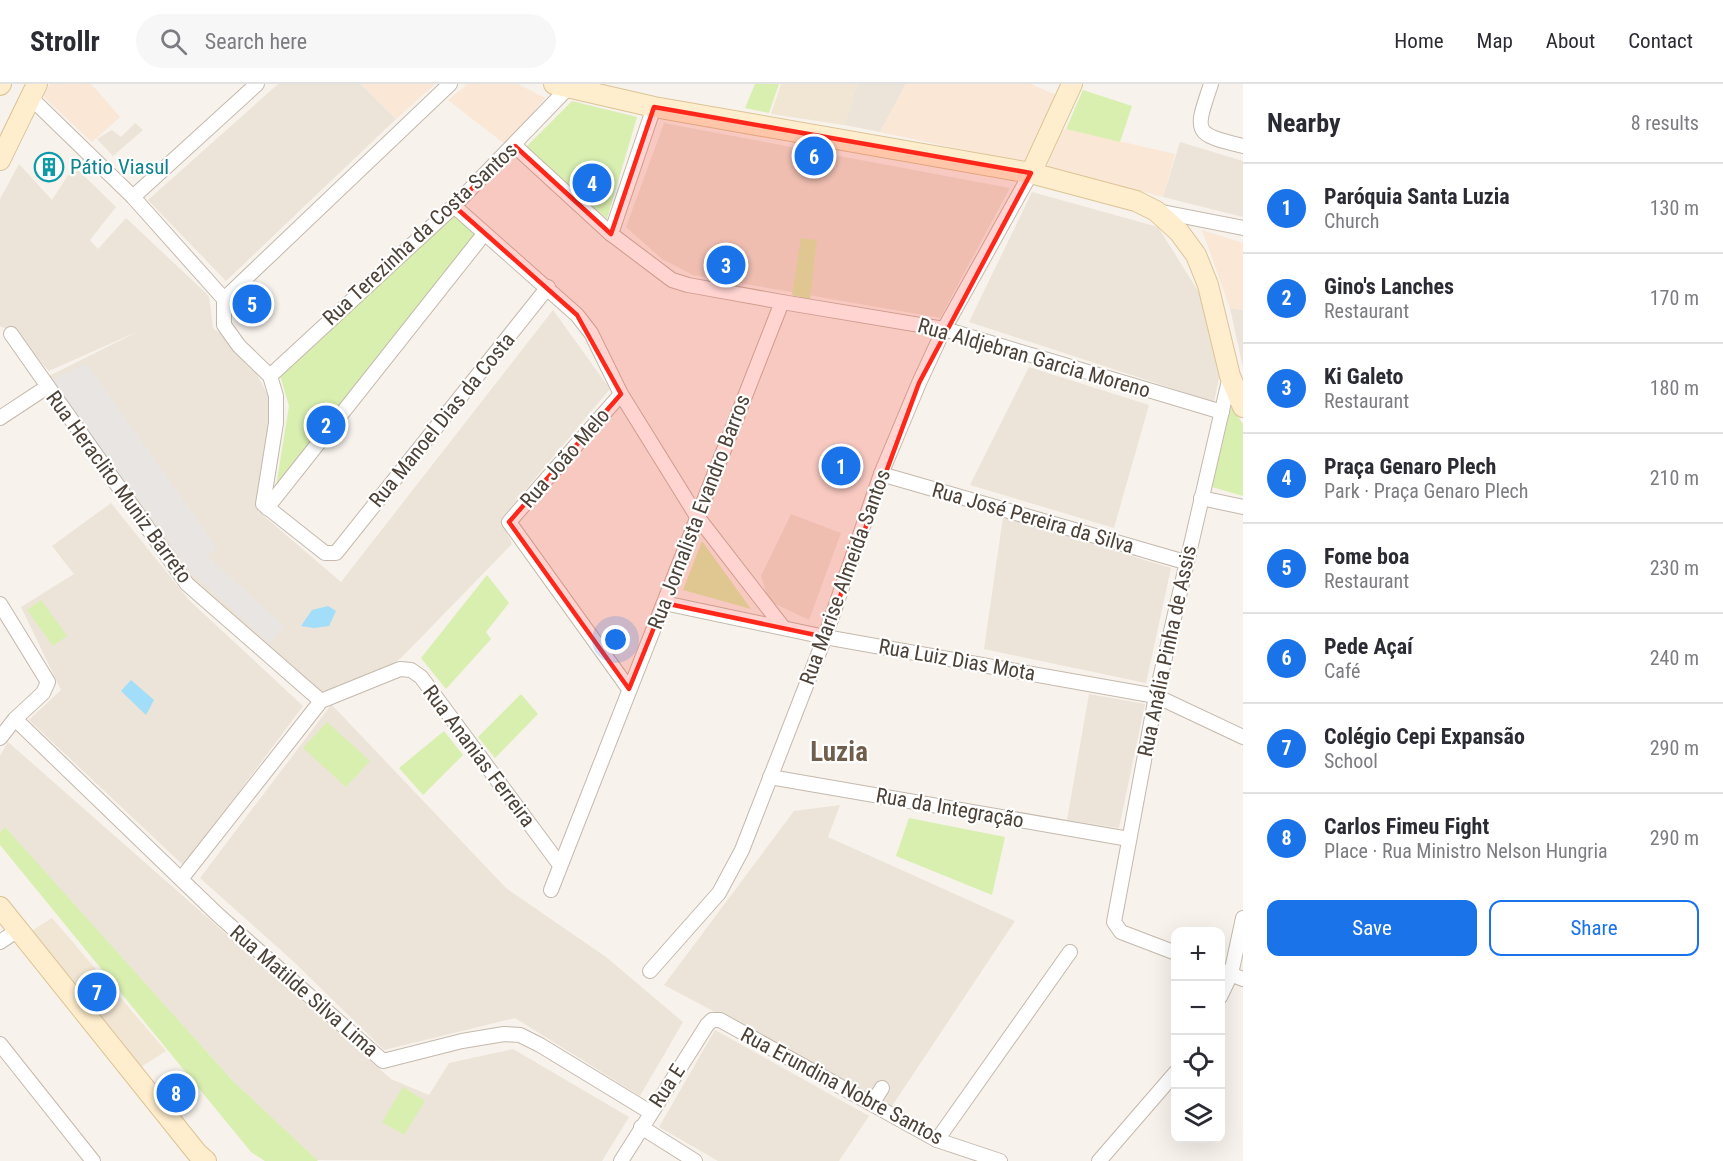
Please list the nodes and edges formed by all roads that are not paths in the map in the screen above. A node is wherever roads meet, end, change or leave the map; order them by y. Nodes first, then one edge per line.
1 (257, 84) edge
2 (450, 84) edge
3 (1072, 84) edge
4 (1211, 84) edge
5 (561, 87) edge
6 (34, 91) edge
7 (654, 107) junction
8 (514, 146) junction
9 (1243, 146) edge
10 (0, 160) edge
11 (1031, 173) junction
12 (133, 197) junction
13 (454, 206) junction
14 (1156, 211) junction
15 (1243, 228) edge
16 (484, 234) junction
17 (611, 234) junction
18 (548, 287) junction
19 (224, 299) junction
20 (782, 302) junction
21 (945, 329) junction
22 (11, 334) dead end
23 (270, 376) junction
24 (1230, 376) junction
25 (47, 387) junction
26 (621, 394) junction
27 (1243, 407) edge
28 (1222, 412) junction
29 (0, 418) edge
30 (881, 474) junction
31 (1201, 498) junction
32 (1243, 507) edge
33 (267, 508) junction
34 (696, 515) junction
35 (1185, 562) junction
36 (664, 603) junction
37 (0, 604) edge
38 (782, 626) junction
39 (825, 637) junction
40 (629, 689) junction
41 (1156, 696) junction
42 (321, 701) junction
43 (15, 719) junction
44 (1243, 737) edge
45 (0, 738) edge
46 (771, 777) junction
47 (1129, 839) junction
48 (560, 865) junction
49 (181, 879) junction
50 (551, 890) dead end
51 (0, 907) edge
52 (1243, 918) edge
53 (18, 930) junction
54 (0, 942) edge
55 (1171, 950) edge
56 (1071, 952) dead end
57 (650, 971) dead end
58 (1231, 974) edge
59 (1225, 988) edge
60 (720, 1020) joint
61 (0, 1044) edge
62 (1171, 1078) edge
63 (882, 1088) dead end
64 (872, 1104) junction
65 (650, 1112) junction
66 (641, 1127) junction
67 (938, 1140) junction
68 (196, 1158) edge
69 (93, 1161) edge
70 (621, 1161) edge
71 (695, 1161) edge
72 (1000, 1161) edge
73 (1098, 1161) edge

1 - 12 street
2 - 19 street
3 - 11 main road
4 - 9 street
5 - 7 main road
5 - 8 street, Rua Terezinha da Costa Santos
6 - 10 main road
6 - 12 street
7 - 11 main road
7 - 17 street
8 - 13 street, Rua Terezinha da Costa Santos
8 - 17 street, Rua Aldjebran Garcia Moreno
11 - 14 main road
11 - 21 street, Rua Marise Almeida Santos
12 - 19 street
13 - 16 street
13 - 23 street, Rua Terezinha da Costa Santos
14 - 15 street
14 - 24 main road
16 - 18 street
16 - 33 street
17 - 20 street, Rua Aldjebran Garcia Moreno
18 - 26 street
18 - 33 street, Rua Manoel Dias da Costa
19 - 23 street
20 - 21 street, Rua Aldjebran Garcia Moreno
20 - 34 street, Rua Jornalista Evandro Barros
21 - 28 street, Rua Aldjebran Garcia Moreno
21 - 30 street, Rua Marise Almeida Santos
22 - 25 street, Rua Heraclito Muniz Barreto
23 - 33 street
24 - 27 main road
24 - 28 street, Rua Anália Pinha de Assis
25 - 29 street
25 - 42 street, Rua Heraclito Muniz Barreto
26 - 34 street
26 - 40 street, Rua João Melo
28 - 31 street, Rua Anália Pinha de Assis
30 - 35 street, Rua José Pereira da Silva
30 - 39 street, Rua Marise Almeida Santos
31 - 32 street
31 - 35 street, Rua Anália Pinha de Assis
34 - 36 street, Rua Jornalista Evandro Barros
34 - 38 street
35 - 41 street, Rua Anália Pinha de Assis
36 - 38 street, Rua Luiz Dias Mota
36 - 40 street, Rua Jornalista Evandro Barros
37 - 43 street
38 - 39 street, Rua Luiz Dias Mota
39 - 41 street, Rua Luiz Dias Mota
39 - 46 street, Rua Marise Almeida Santos
40 - 48 street, Rua Jornalista Evandro Barros
41 - 44 street, Rua Luiz Dias Mota
41 - 47 street, Rua Anália Pinha de Assis
42 - 48 street, Rua Ananias Ferreira
42 - 49 street
43 - 45 street
43 - 49 street, Rua Matilde Silva Lima
46 - 47 street, Rua da Integração
46 - 57 street, Rua Marise Almeida Santos
47 - 55 street, Rua Anália Pinha de Assis
48 - 50 street, Rua Jornalista Evandro Barros
49 - 65 street, Rua Matilde Silva Lima
51 - 53 main road
52 - 58 street
53 - 54 street
53 - 68 main road
56 - 67 street
58 - 59 street
60 - 64 street, Rua Erundina Nobre Santos
60 - 65 street, Rua E
61 - 69 street
62 - 73 street
63 - 64 street
64 - 67 street, Rua Erundina Nobre Santos
65 - 66 street, Rua E
66 - 70 street, Rua E
66 - 71 street
67 - 72 street, Rua Erundina Nobre Santos

